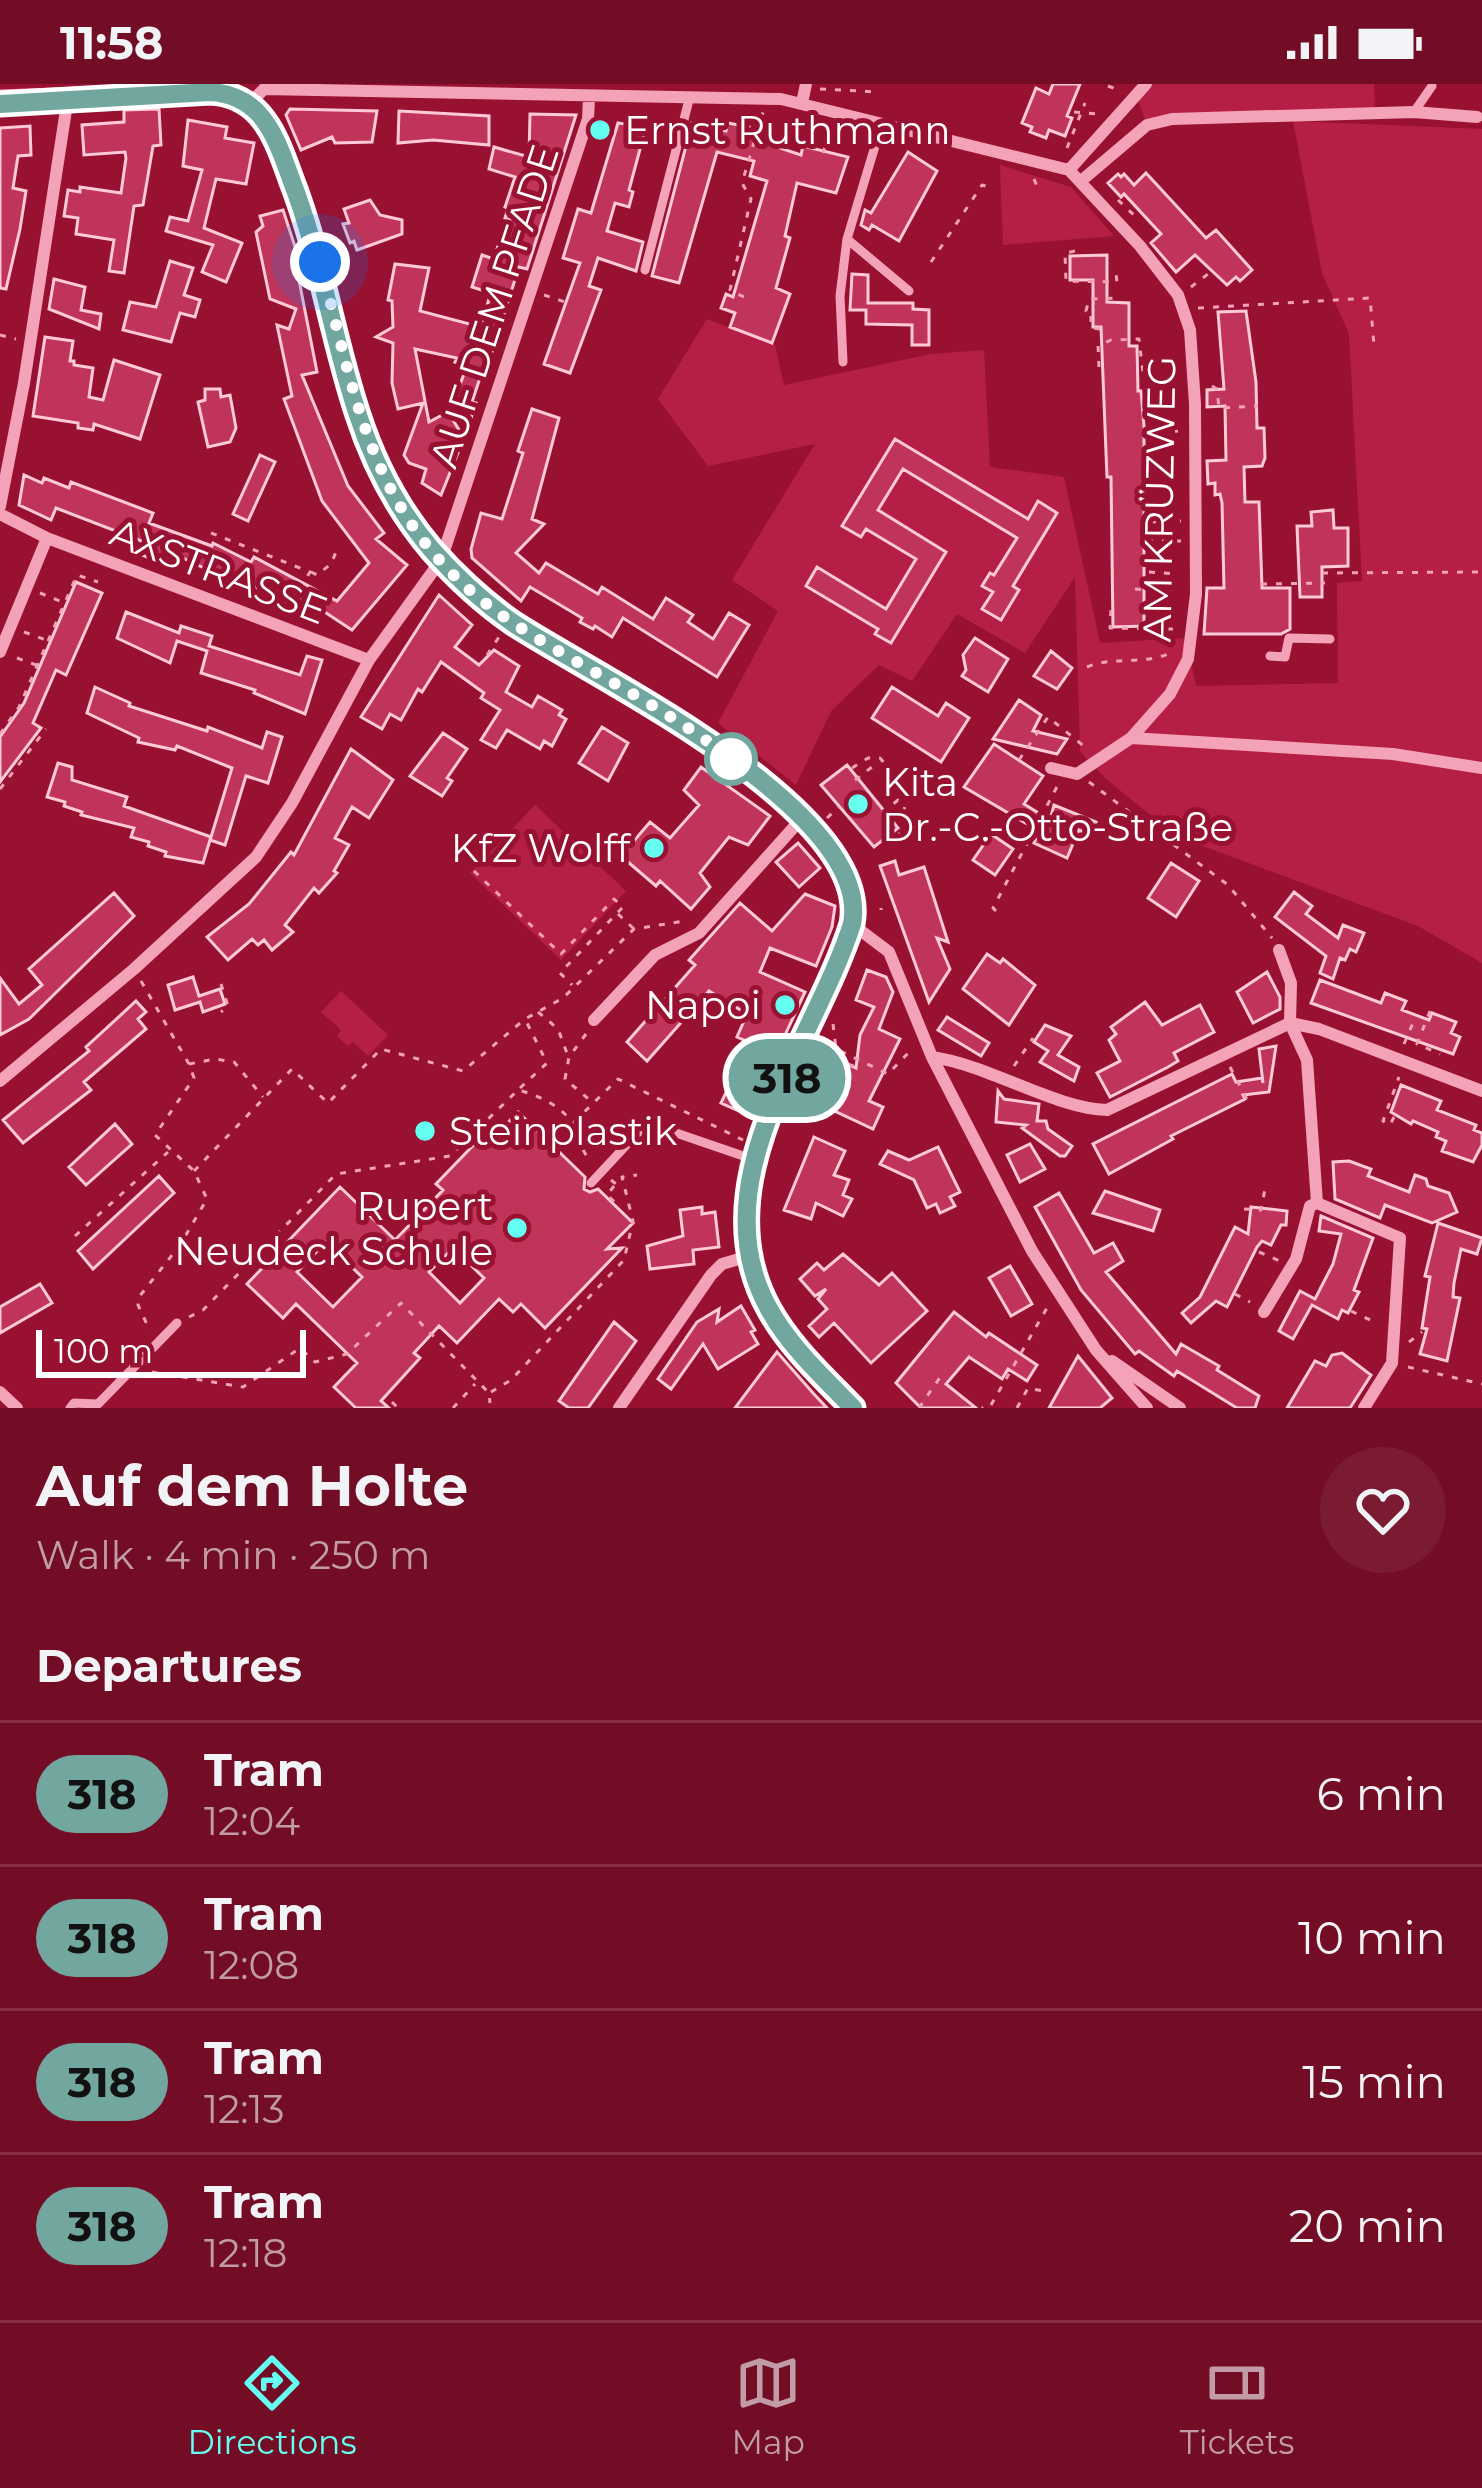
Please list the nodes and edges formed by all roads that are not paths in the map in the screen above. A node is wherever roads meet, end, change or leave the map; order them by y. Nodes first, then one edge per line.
1 (1146, 84) edge
2 (806, 85) edge
3 (1432, 86) edge
4 (490, 89) edge
5 (244, 94) edge
6 (68, 97) junction
7 (589, 98) junction
8 (0, 100) edge
9 (689, 100) junction
10 (802, 103) junction
11 (1414, 112) junction
12 (1477, 117) dead end
13 (882, 123) junction
14 (1069, 170) junction
15 (1081, 181) junction
16 (847, 239) junction
17 (645, 270) dead end
18 (909, 291) dead end
19 (843, 362) dead end
20 (0, 510) edge
21 (47, 538) junction
22 (441, 560) junction
23 (1330, 639) dead end
24 (0, 651) edge
25 (1270, 656) dead end
26 (369, 660) junction
27 (1131, 738) junction
28 (1051, 768) dead end
29 (1482, 768) edge
30 (813, 819) junction
31 (852, 924) junction
32 (1280, 950) road end
33 (594, 1020) road end
34 (1290, 1023) junction
35 (932, 1057) junction
36 (0, 1081) edge
37 (1482, 1091) edge
38 (751, 1151) junction
39 (591, 1183) dead end
40 (1316, 1202) junction
41 (749, 1256) junction
42 (1265, 1311) road end
43 (177, 1323) dead end
44 (1096, 1350) junction
45 (0, 1392) edge
46 (17, 1408) edge
47 (70, 1408) edge
48 (619, 1408) edge
49 (853, 1408) edge
50 (1147, 1408) edge
51 (1180, 1408) edge
52 (1364, 1408) edge

1 - 14 street
2 - 10 street
3 - 11 lane
4 - 5 street
4 - 7 street
5 - 6 street
5 - 22 street
6 - 8 street
6 - 20 street
7 - 9 street
7 - 22 street, AUF DEM PFADE
9 - 10 street
9 - 17 lane
10 - 13 street
11 - 12 street
11 - 15 street
13 - 14 street
13 - 16 lane
14 - 15 street
15 - 27 street, AM KRÜZWEG
16 - 18 lane
16 - 19 lane
20 - 21 street, AXSTRASSE
21 - 24 street
21 - 26 street, AXSTRASSE
22 - 26 street, AUF DEM PFADE
22 - 30 street
23 - 25 lane
26 - 36 street, AUF DEM PFADE
27 - 28 street, AM KRÜZWEG
27 - 29 street
30 - 31 street
30 - 33 street
31 - 35 street
31 - 38 street
32 - 34 street
34 - 35 street
34 - 37 street
34 - 40 street
35 - 44 street
38 - 39 lane
38 - 41 street
40 - 42 street
40 - 52 street
41 - 48 street
41 - 49 street
43 - 47 lane
44 - 50 street
44 - 51 street
45 - 46 street

